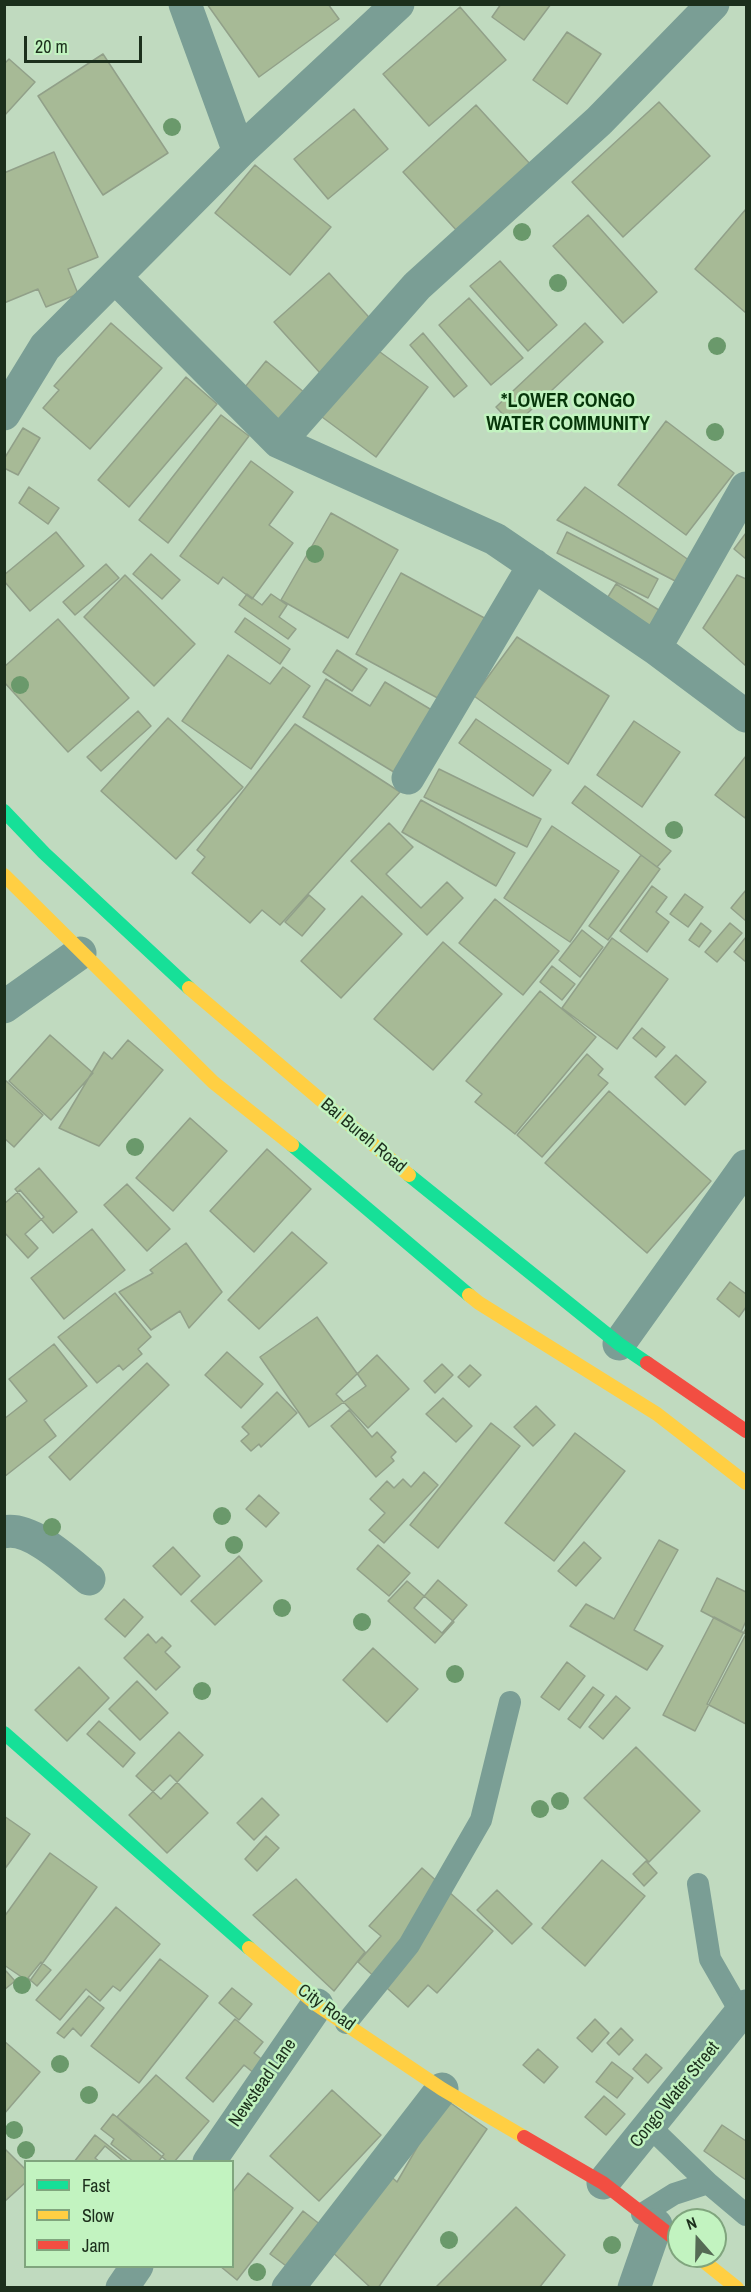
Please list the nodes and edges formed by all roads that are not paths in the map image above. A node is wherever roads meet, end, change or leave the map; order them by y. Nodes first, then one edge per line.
1 (184, 4) edge
2 (398, 4) edge
3 (713, 4) edge
4 (240, 152) junction
5 (115, 277) junction
6 (4, 414) edge
7 (279, 442) junction
8 (747, 488) edge
9 (534, 566) junction
10 (655, 648) junction
11 (747, 716) edge
12 (408, 778) dead end
13 (4, 812) edge
14 (4, 875) edge
15 (80, 953) junction
16 (4, 1007) edge
17 (747, 1166) edge
18 (620, 1344) junction
19 (747, 1431) edge
20 (747, 1483) edge
21 (4, 1532) edge
22 (89, 1579) dead end
23 (510, 1702) dead end
24 (4, 1732) edge
25 (698, 1884) dead end
26 (317, 2005) junction
27 (744, 2010) edge
28 (346, 2023) junction
29 (442, 2089) junction
30 (650, 2126) junction
31 (210, 2160) edge
32 (603, 2183) junction
33 (708, 2183) junction
34 (747, 2215) edge
35 (659, 2227) edge
36 (136, 2268) edge
37 (711, 2268) edge
38 (122, 2288) edge
39 (288, 2288) edge
40 (634, 2288) edge
41 (737, 2288) edge

1 - 4 street
2 - 4 street
3 - 7 street
4 - 5 street
5 - 6 street
5 - 7 street
7 - 9 street
8 - 10 street
9 - 10 street
9 - 12 street
10 - 11 street
13 - 18 main road, Bai Bureh Road
14 - 15 main road
15 - 16 street
15 - 20 main road
17 - 18 street
18 - 19 main road, Bai Bureh Road
21 - 22 street
23 - 28 lane
24 - 26 main road, City Road
25 - 27 lane
26 - 28 main road, City Road
26 - 31 street, Newstead Lane
27 - 30 street, Congo Water Street
28 - 29 main road, City Road
29 - 32 main road, City Road
29 - 39 street
30 - 32 street, Congo Water Street
30 - 33 lane
32 - 35 main road, City Road
33 - 34 lane
33 - 35 lane
35 - 40 street
36 - 38 street
37 - 41 main road

